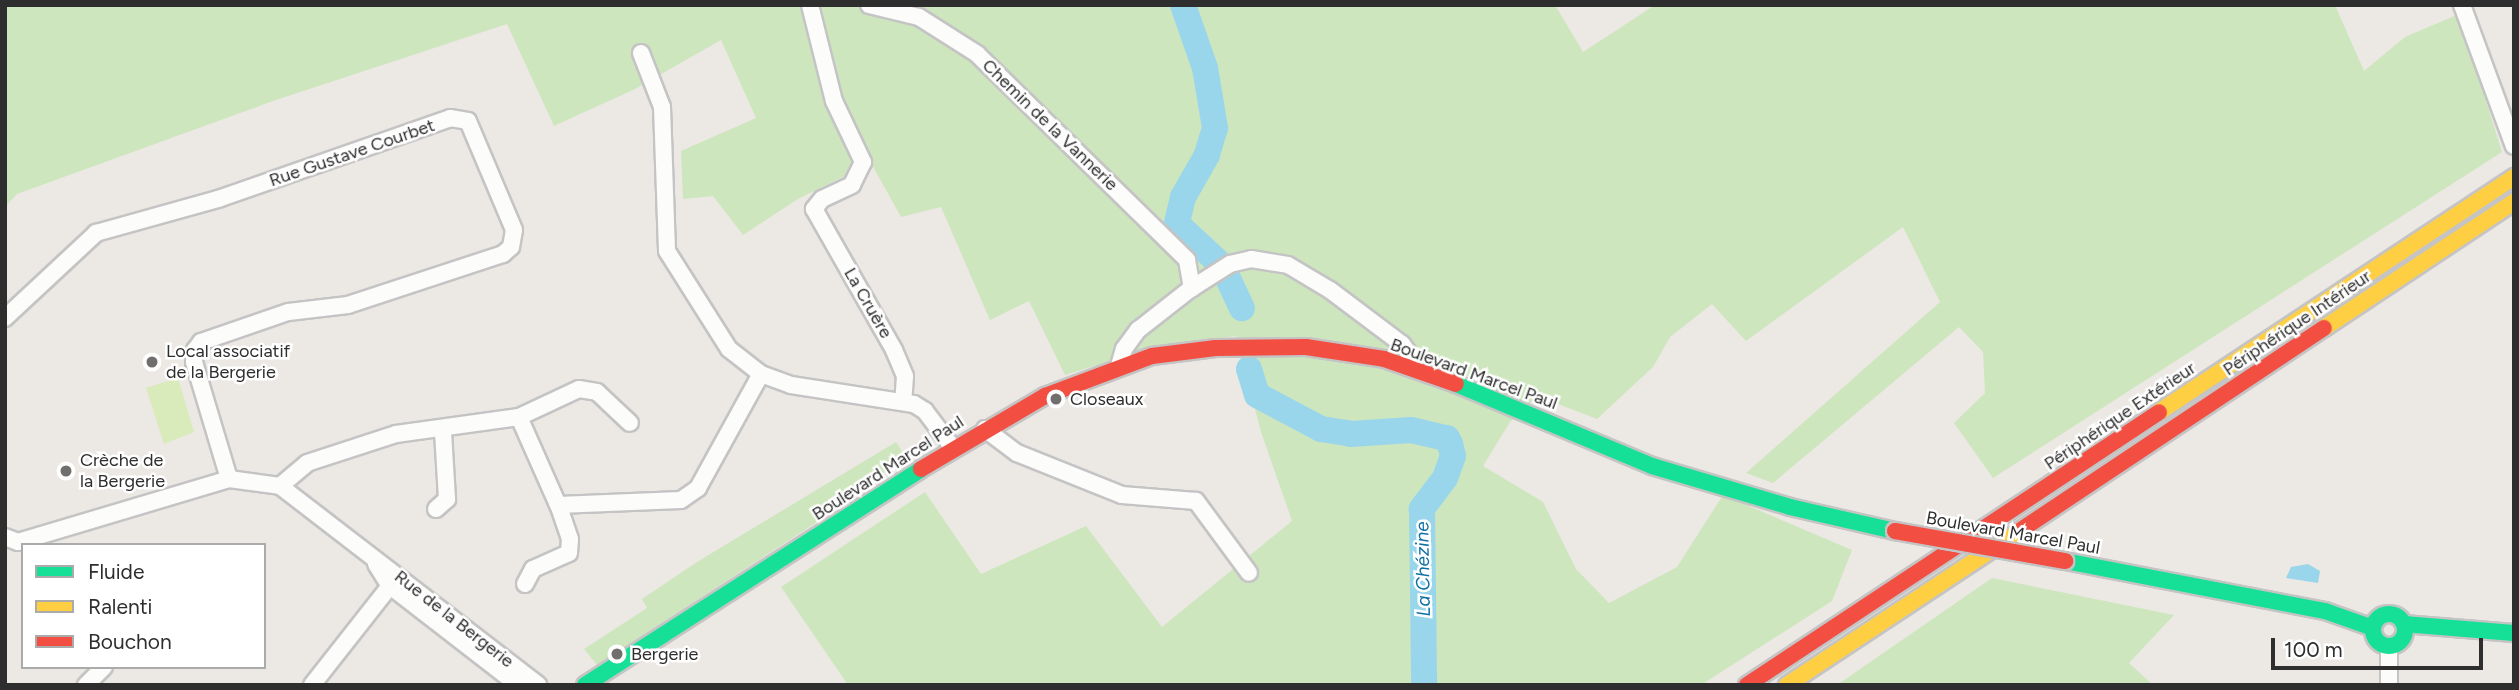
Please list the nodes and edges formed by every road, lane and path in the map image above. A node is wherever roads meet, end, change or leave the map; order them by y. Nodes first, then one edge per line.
1 (810, 5) edge
2 (869, 5) edge
3 (2462, 5) edge
4 (640, 53) dead end
5 (2512, 139) edge
6 (2514, 177) edge
7 (2514, 202) edge
8 (1192, 289) junction
9 (5, 318) edge
10 (1119, 366) junction
11 (1411, 367) junction
12 (761, 374) junction
13 (904, 402) junction
14 (519, 417) junction
15 (630, 423) dead end
16 (985, 429) junction
17 (443, 431) junction
18 (953, 448) junction
19 (229, 479) junction
20 (281, 486) junction
21 (558, 505) junction
22 (436, 509) dead end
23 (5, 537) edge
24 (62, 538) edge
25 (370, 553) junction
26 (1249, 573) dead end
27 (525, 584) dead end
28 (390, 586) junction
29 (2404, 624) junction
30 (2373, 628) junction
31 (2514, 633) edge
32 (2389, 646) junction
33 (102, 669) edge
34 (86, 685) edge
35 (312, 685) edge
36 (518, 685) edge
37 (538, 685) edge
38 (585, 685) edge
39 (1747, 685) edge
40 (1787, 685) edge
41 (2389, 685) edge

1 - 13 street, La Cruère
2 - 8 street, Chemin de la Vannerie
3 - 5 street
4 - 12 street
6 - 39 main road, Périphérique Extérieur
7 - 40 main road, Périphérique Intérieur
8 - 10 street
8 - 11 street
9 - 19 street, Rue Gustave Courbet
10 - 11 main road, Boulevard Marcel Paul
10 - 16 main road, Boulevard Marcel Paul
11 - 30 main road, Boulevard Marcel Paul, bridge
12 - 13 street
12 - 21 street
13 - 18 street
14 - 15 street
14 - 17 street
14 - 21 street
16 - 18 main road, Boulevard Marcel Paul
16 - 26 street
17 - 20 street
17 - 22 street
18 - 38 main road, Boulevard Marcel Paul
19 - 20 street, Rue de la Bergerie
19 - 24 street, Rue de la Bergerie
20 - 25 street, Rue de la Bergerie
21 - 27 street
23 - 24 street, Rue de la Bergerie
25 - 28 street, Rue de la Bergerie
25 - 37 street, Rue de la Bergerie
28 - 35 street
28 - 36 street, Rue de la Bergerie
29 - 30 main road
29 - 31 main road
29 - 32 main road
30 - 32 main road
32 - 41 street
33 - 34 street

